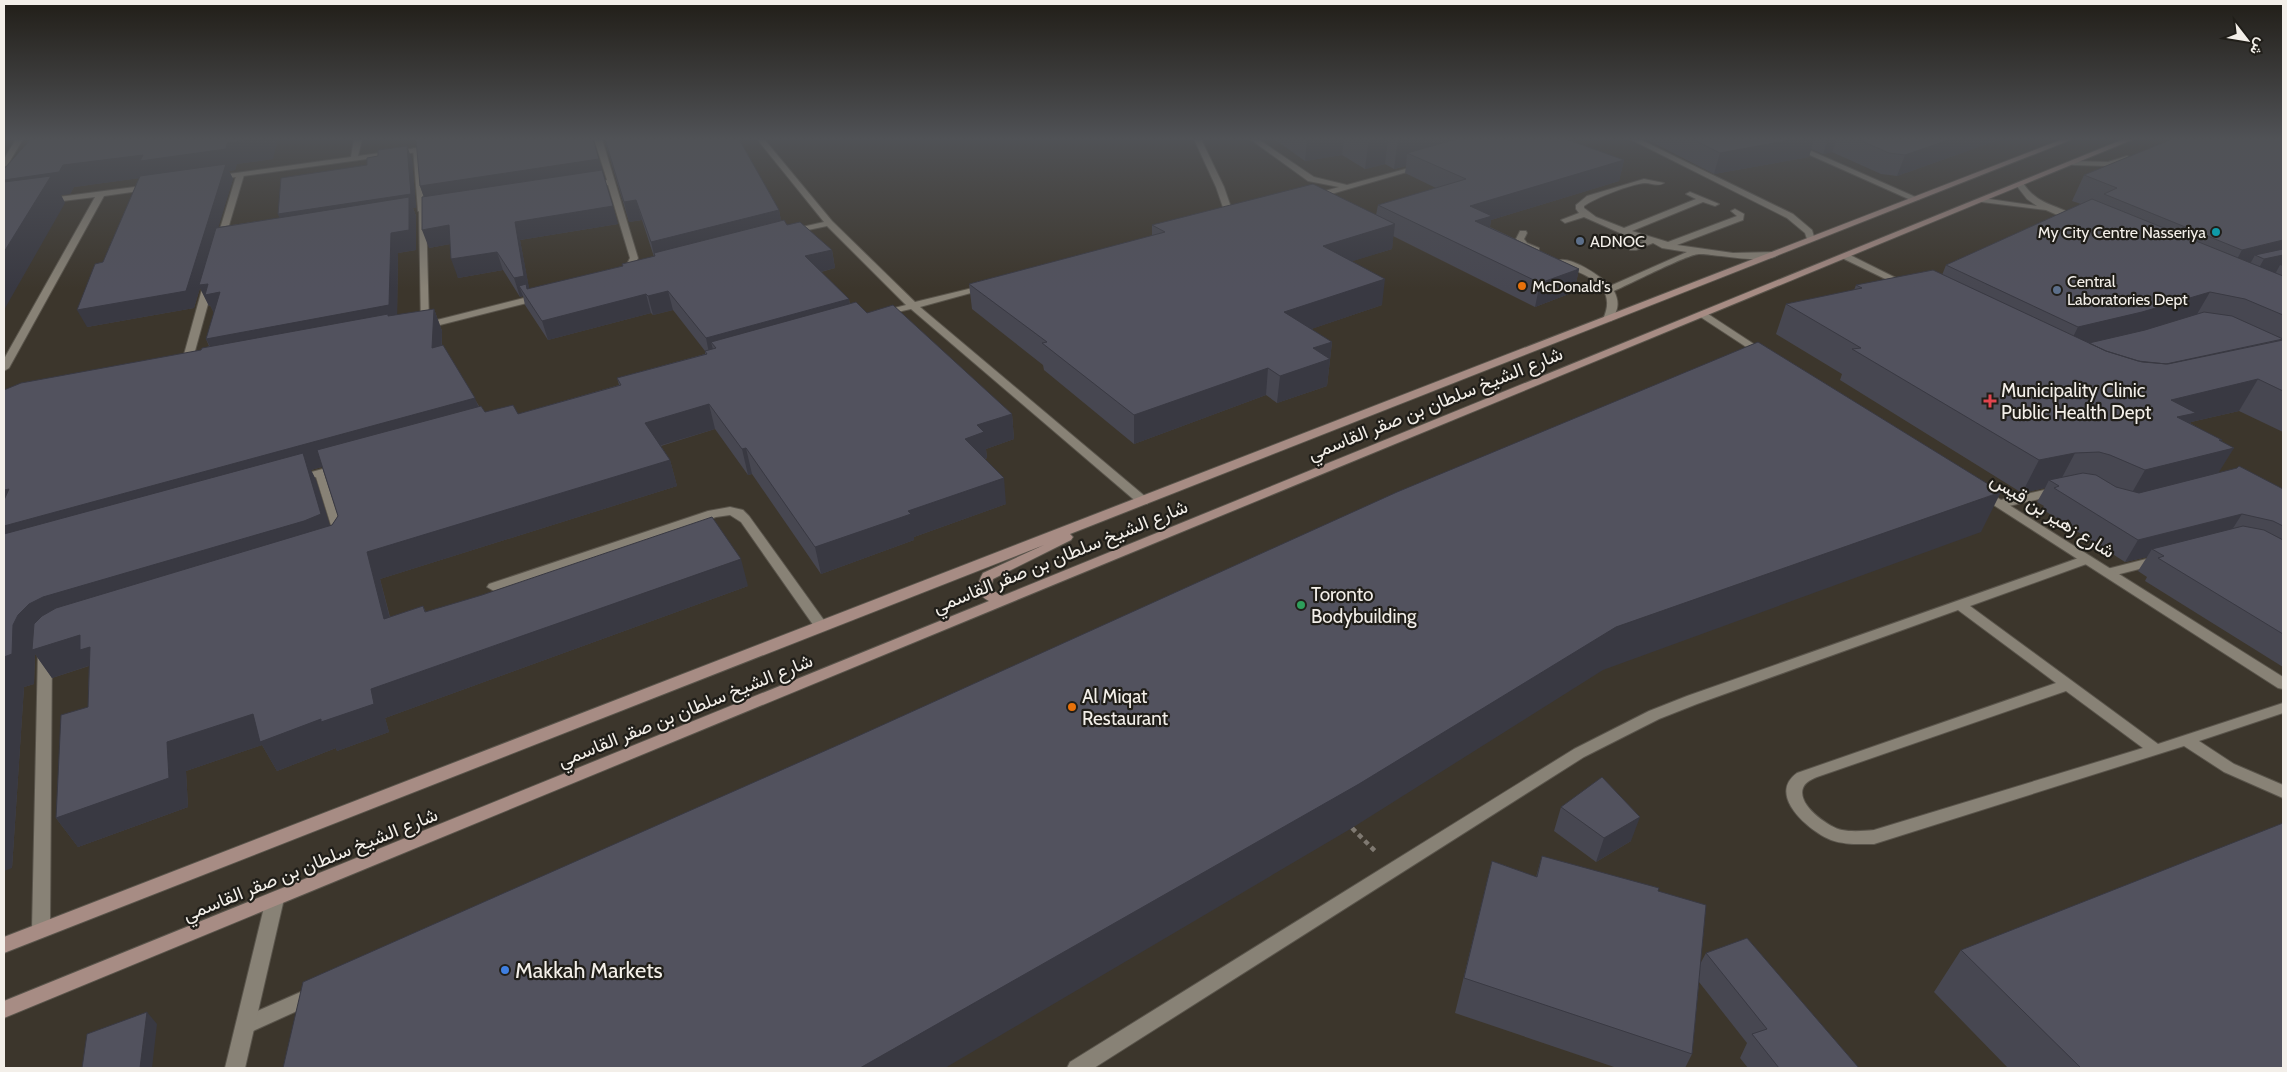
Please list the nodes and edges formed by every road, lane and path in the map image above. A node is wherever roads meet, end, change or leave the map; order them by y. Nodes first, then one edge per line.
1 (136, 189) edge
2 (235, 189) edge
3 (419, 189) edge
4 (612, 189) edge
5 (800, 189) edge
6 (1221, 189) edge
7 (1341, 189) edge
8 (1619, 189) edge
9 (1735, 189) edge
10 (1891, 189) edge
11 (1943, 189) edge
12 (2008, 189) edge
13 (2023, 189) edge
14 (101, 194) junction
15 (1690, 194) dead end
16 (1305, 199) edge
17 (1704, 199) junction
18 (1916, 200) junction
19 (1982, 200) junction
20 (33, 203) edge
21 (1715, 204) dead end
22 (1735, 211) dead end
23 (1585, 214) junction
24 (2063, 214) junction
25 (1240, 217) edge
26 (1231, 219) junction
27 (1565, 220) dead end
28 (1221, 222) edge
29 (828, 223) junction
30 (2090, 226) edge
31 (1623, 230) junction
32 (1523, 233) dead end
33 (782, 235) edge
34 (1811, 240) junction
35 (1651, 241) junction
36 (229, 242) edge
37 (1665, 246) junction
38 (1633, 248) dead end
39 (1694, 252) junction
40 (1774, 255) junction
41 (1845, 256) junction
42 (1596, 264) dead end
43 (1581, 270) junction
44 (643, 271) edge
45 (211, 273) edge
46 (1000, 282) edge
47 (1911, 288) edge
48 (1609, 290) junction
49 (551, 294) edge
50 (913, 306) junction
51 (1702, 314) junction
52 (875, 316) edge
53 (1608, 319) junction
54 (1746, 360) edge
55 (4, 368) edge
56 (184, 371) edge
57 (349, 465) edge
58 (321, 473) junction
59 (283, 484) edge
60 (1975, 488) edge
61 (2071, 488) edge
62 (1142, 501) junction
63 (2000, 504) junction
64 (1090, 521) junction
65 (340, 548) edge
66 (2166, 558) edge
67 (2087, 559) junction
68 (2108, 573) junction
69 (494, 587) dead end
70 (1002, 600) junction
71 (1959, 604) junction
72 (821, 626) junction
73 (55, 638) edge
74 (2283, 684) edge
75 (2067, 685) junction
76 (2283, 708) edge
77 (2186, 740) junction
78 (2156, 750) junction
79 (2283, 792) edge
80 (1352, 828) dead end
81 (1393, 869) junction
82 (275, 899) junction
83 (41, 930) junction
84 (4, 945) edge
85 (328, 988) edge
86 (4, 1010) edge
87 (246, 1025) junction
88 (235, 1068) edge
89 (1077, 1068) edge

1 - 14 street
2 - 36 street
3 - 49 street
4 - 44 street
5 - 29 street
6 - 26 street
7 - 16 street
8 - 23 street
9 - 34 street
10 - 18 street
11 - 18 main road, شارع الشيخ سلطان بن صقر القاسمي
12 - 19 main road, شارع الشيخ سلطان بن صقر القاسمي
13 - 24 street
14 - 20 street
14 - 55 street
15 - 17 street
17 - 21 street
17 - 31 street
18 - 34 main road, شارع الشيخ سلطان بن صقر القاسمي
19 - 24 street
19 - 41 main road, شارع الشيخ سلطان بن صقر القاسمي
22 - 37 street
23 - 27 street
23 - 31 street
24 - 30 street
25 - 26 street
26 - 28 street
29 - 33 street
29 - 50 street
31 - 35 street
32 - 43 street
34 - 40 main road, شارع الشيخ سلطان بن صقر القاسمي
35 - 37 street
35 - 38 street
37 - 39 street
39 - 40 street
39 - 48 street
40 - 53 main road, شارع الشيخ سلطان بن صقر القاسمي
41 - 47 street
41 - 51 main road, شارع الشيخ سلطان بن صقر القاسمي
42 - 43 street
43 - 48 street
45 - 56 street
46 - 50 street
48 - 53 street
50 - 52 street
50 - 62 street
51 - 54 street
51 - 70 main road, شارع الشيخ سلطان بن صقر القاسمي
53 - 62 main road, شارع الشيخ سلطان بن صقر القاسمي
57 - 58 street
58 - 59 street
58 - 65 street
60 - 63 street, شارع زهير بن قيس
61 - 63 street
62 - 64 main road, شارع الشيخ سلطان بن صقر القاسمي
63 - 67 street, شارع زهير بن قيس
64 - 70 main road
64 - 72 main road, شارع الشيخ سلطان بن صقر القاسمي
66 - 68 street
67 - 68 street, شارع زهير بن قيس
67 - 71 street
68 - 74 street, شارع زهير بن قيس
69 - 72 street
70 - 82 main road, شارع الشيخ سلطان بن صقر القاسمي
71 - 75 street
71 - 81 street
72 - 83 main road, شارع الشيخ سلطان بن صقر القاسمي
73 - 83 street
75 - 78 street
75 - 78 street
76 - 77 street
77 - 78 street
77 - 79 street
80 - 81 path
81 - 89 street
82 - 86 main road, شارع الشيخ سلطان بن صقر القاسمي
82 - 87 street
83 - 84 main road, شارع الشيخ سلطان بن صقر القاسمي
85 - 87 street
87 - 88 street

